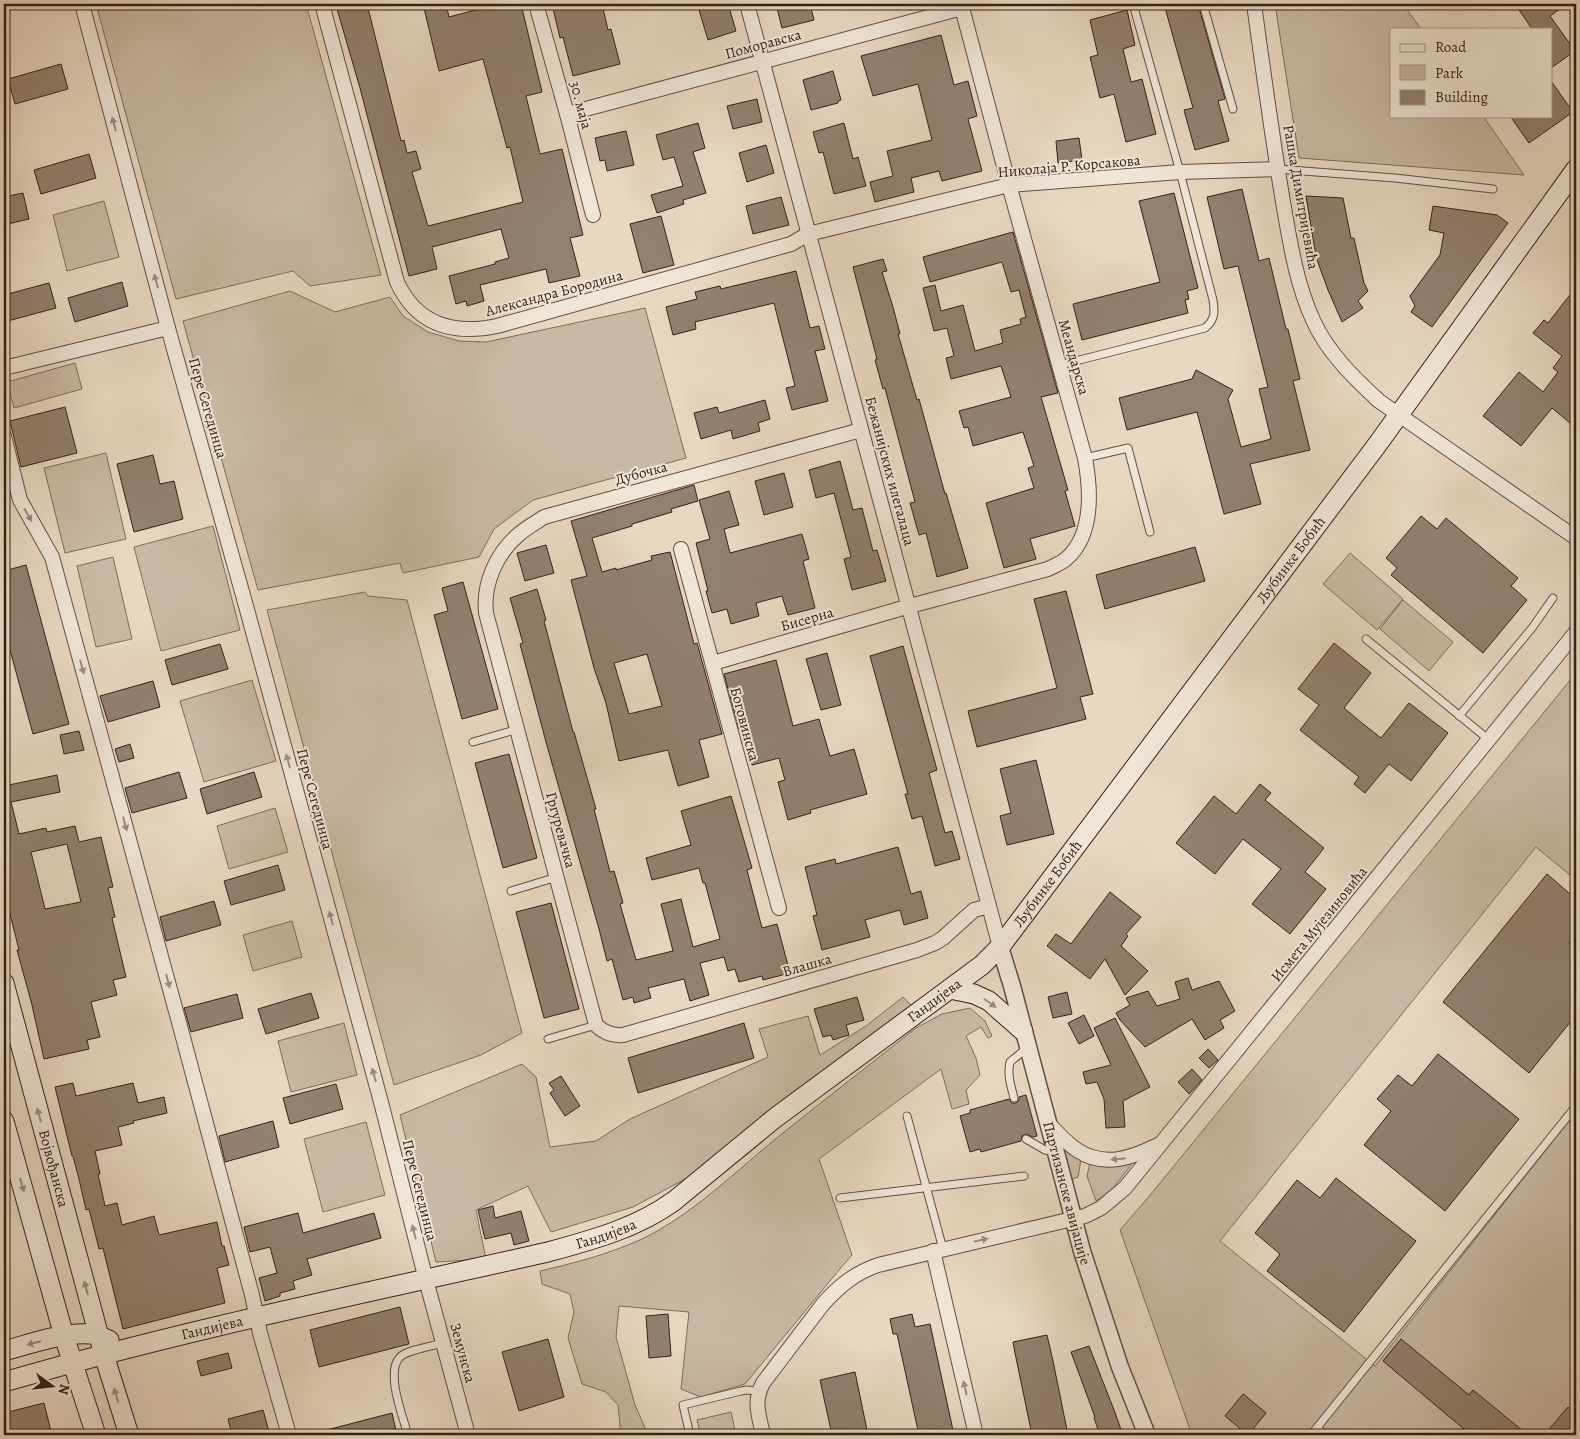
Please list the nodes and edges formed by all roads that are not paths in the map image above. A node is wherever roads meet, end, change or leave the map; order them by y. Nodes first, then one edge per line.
1 (82, 4) edge
2 (322, 4) edge
3 (536, 4) edge
4 (747, 4) edge
5 (1133, 4) edge
6 (1203, 4) edge
7 (1254, 4) edge
8 (963, 5) edge
9 (762, 61) junction
10 (1233, 109) dead end
11 (567, 114) junction
12 (1277, 169) junction
13 (1576, 169) edge
14 (1180, 172) junction
15 (1009, 185) junction
16 (1493, 189) dead end
17 (593, 215) dead end
18 (808, 234) junction
19 (168, 328) junction
20 (1060, 366) junction
21 (4, 368) edge
22 (1398, 415) junction
23 (862, 430) junction
24 (4, 436) edge
25 (1085, 458) junction
26 (1150, 532) dead end
27 (1576, 538) edge
28 (681, 549) dead end
29 (1552, 598) dead end
30 (910, 606) junction
31 (486, 613) joint
32 (1576, 632) edge
33 (1366, 639) dead end
34 (713, 663) junction
35 (1459, 716) junction
36 (518, 729) junction
37 (1488, 739) junction
38 (473, 742) dead end
39 (557, 877) junction
40 (511, 891) dead end
41 (989, 906) junction
42 (778, 908) dead end
43 (1000, 947) junction
44 (4, 983) edge
45 (950, 989) junction
46 (596, 1025) junction
47 (548, 1039) dead end
48 (1026, 1040) junction
49 (1014, 1098) dead end
50 (1576, 1106) edge
51 (907, 1116) dead end
52 (4, 1121) edge
53 (1048, 1123) junction
54 (1026, 1139) dead end
55 (1163, 1142) junction
56 (1056, 1153) junction
57 (1024, 1176) dead end
58 (926, 1187) junction
59 (840, 1198) dead end
60 (1073, 1220) junction
61 (938, 1250) junction
62 (426, 1280) junction
63 (257, 1317) junction
64 (64, 1336) junction
65 (98, 1336) junction
66 (443, 1343) junction
67 (131, 1348) junction
68 (4, 1351) edge
69 (104, 1355) junction
70 (72, 1362) junction
71 (4, 1382) edge
72 (759, 1392) junction
73 (1317, 1428) junction
74 (96, 1435) edge
75 (129, 1435) edge
76 (288, 1435) edge
77 (408, 1435) edge
78 (468, 1435) edge
79 (690, 1435) edge
80 (763, 1435) edge
81 (976, 1435) edge
82 (1147, 1435) edge
83 (1311, 1435) edge
84 (1326, 1435) edge

19 -> 1 street, Пере Сегединца
2 - 18 street, Александра Бородина
3 - 11 street, 30. маја
4 - 9 street, Бежанијских илегалаца
5 - 14 lane
6 - 10 lane
7 - 12 street, Рашка Димитријевића
8 - 9 street, Поморавска
8 - 15 street, Меандарска
9 - 11 street, Поморавска
9 - 18 street, Бежанијских илегалаца
11 - 17 street, 30. маја
12 - 14 street, Николаја Р. Корсакова
12 - 16 lane
12 - 22 street, Рашка Димитријевића
13 - 22 main road, Љубинке Бобић
14 - 15 street, Николаја Р. Корсакова
14 - 20 lane
15 - 18 street, Николаја Р. Корсакова
15 - 20 street, Меандарска
18 - 23 street, Бежанијских илегалаца
19 - 21 street
62 -> 19 street, Пере Сегединца
20 - 25 street, Меандарска
22 - 27 street, Рашка Димитријевића
22 - 43 main road, Љубинке Бобић
23 - 30 street, Бежанијских илегалаца
23 - 31 street, Дубочка
24 -> 63 street
25 - 26 lane
25 - 30 street, Меандарска
28 - 34 street, Боговинска
29 - 35 lane
30 - 34 street, Бисерна
30 - 41 street, Бежанијских илегалаца
31 - 36 street, Гргуревачка
32 - 37 street, Исмета Мујезиновића
33 - 35 lane
34 - 42 street, Боговинска
35 - 37 lane
36 - 38 lane
36 - 39 street, Гргуревачка
37 - 55 street, Исмета Мујезиновића
39 - 40 lane
39 - 46 street, Гргуревачка
41 - 43 street, Бежанијских илегалаца
41 - 46 street, Влашка
43 - 45 main road, Гандијева
43 - 48 street, Партизанске авијације
65 -> 44 main road, Војвођанска
45 -> 48 main road
45 - 62 main road, Гандијева
46 - 47 lane
48 - 49 lane
48 - 53 street, Партизанске авијације
50 - 73 lane
51 - 58 lane
52 -> 64 main road
55 -> 53 street
53 - 56 street, Партизанске авијације
54 - 56 lane
55 - 60 street, Исмета Мујезиновића
56 - 60 street, Партизанске авијације
57 - 58 lane
58 - 59 lane
58 - 61 lane
61 -> 60 street, Исмета Мујезиновића
60 - 82 street, Партизанске авијације
61 - 72 street, Исмета Мујезиновића
81 -> 61 street
62 - 63 main road, Гандијева
62 - 66 street, Земунска
63 - 67 main road, Гандијева
63 - 76 street
64 - 65 main road
64 -> 68 main road
64 - 70 main road
65 - 67 main road
65 - 69 main road, Војвођанска
66 - 77 lane
66 - 78 street, Земунска
67 - 69 main road, Гандијева
69 - 70 main road, Гандијева
75 -> 69 main road, Војвођанска
70 - 71 main road, Гандијева
70 - 74 main road
72 - 79 lane
72 - 80 street
73 - 83 lane
73 - 84 lane

